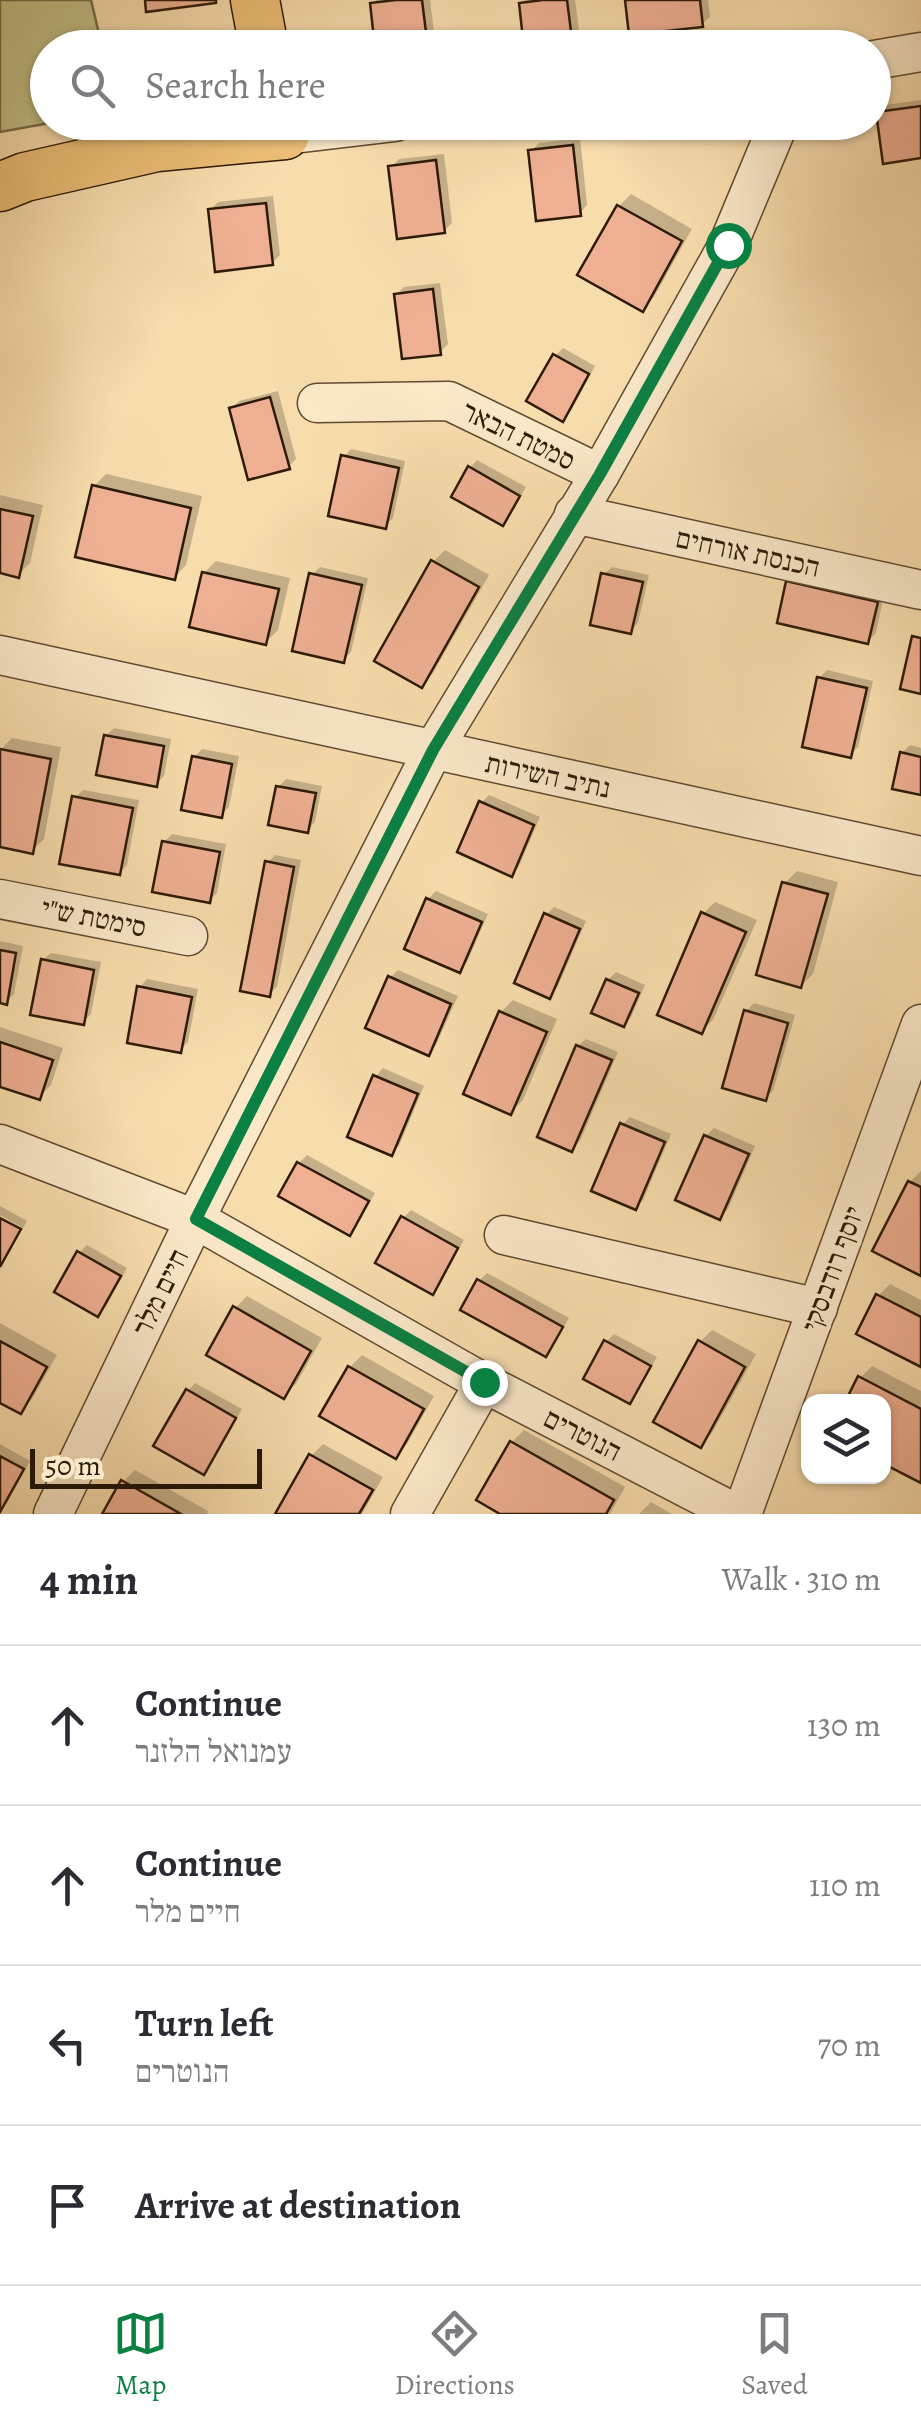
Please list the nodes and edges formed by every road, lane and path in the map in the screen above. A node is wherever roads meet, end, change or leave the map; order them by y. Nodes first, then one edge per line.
1 (255, 0) edge
2 (261, 30) edge
3 (921, 52) edge
4 (891, 57) edge
5 (202, 140) edge
6 (772, 140) edge
7 (0, 187) edge
8 (317, 403) dead end
9 (600, 474) junction
10 (574, 514) junction
11 (921, 590) edge
12 (0, 655) edge
13 (433, 750) junction
14 (921, 856) edge
15 (0, 899) edge
16 (188, 936) dead end
17 (921, 1024) edge
18 (0, 1144) edge
19 (196, 1219) junction
20 (504, 1234) dead end
21 (818, 1308) junction
22 (484, 1382) junction
23 (53, 1514) edge
24 (410, 1514) edge
25 (740, 1514) edge

1 - 2 main road
3 - 4 street
5 - 7 main road
6 - 9 street, חיים מלר
8 - 9 street, סמטת הבאר
9 - 10 street, חיים מלר
10 - 11 street, הכנסת אורחים
10 - 13 street, חיים מלר
12 - 13 street, נתיב השירות
13 - 14 street, נתיב השירות
13 - 19 street, חיים מלר
15 - 16 street, סימטת ש"י
17 - 21 street, יוסף רודבסקי
18 - 19 street, הנוטרים
19 - 22 street, הנוטרים
19 - 23 street, חיים מלר
20 - 21 street
21 - 25 street, יוסף רודבסקי
22 - 24 street
22 - 25 street, הנוטרים

